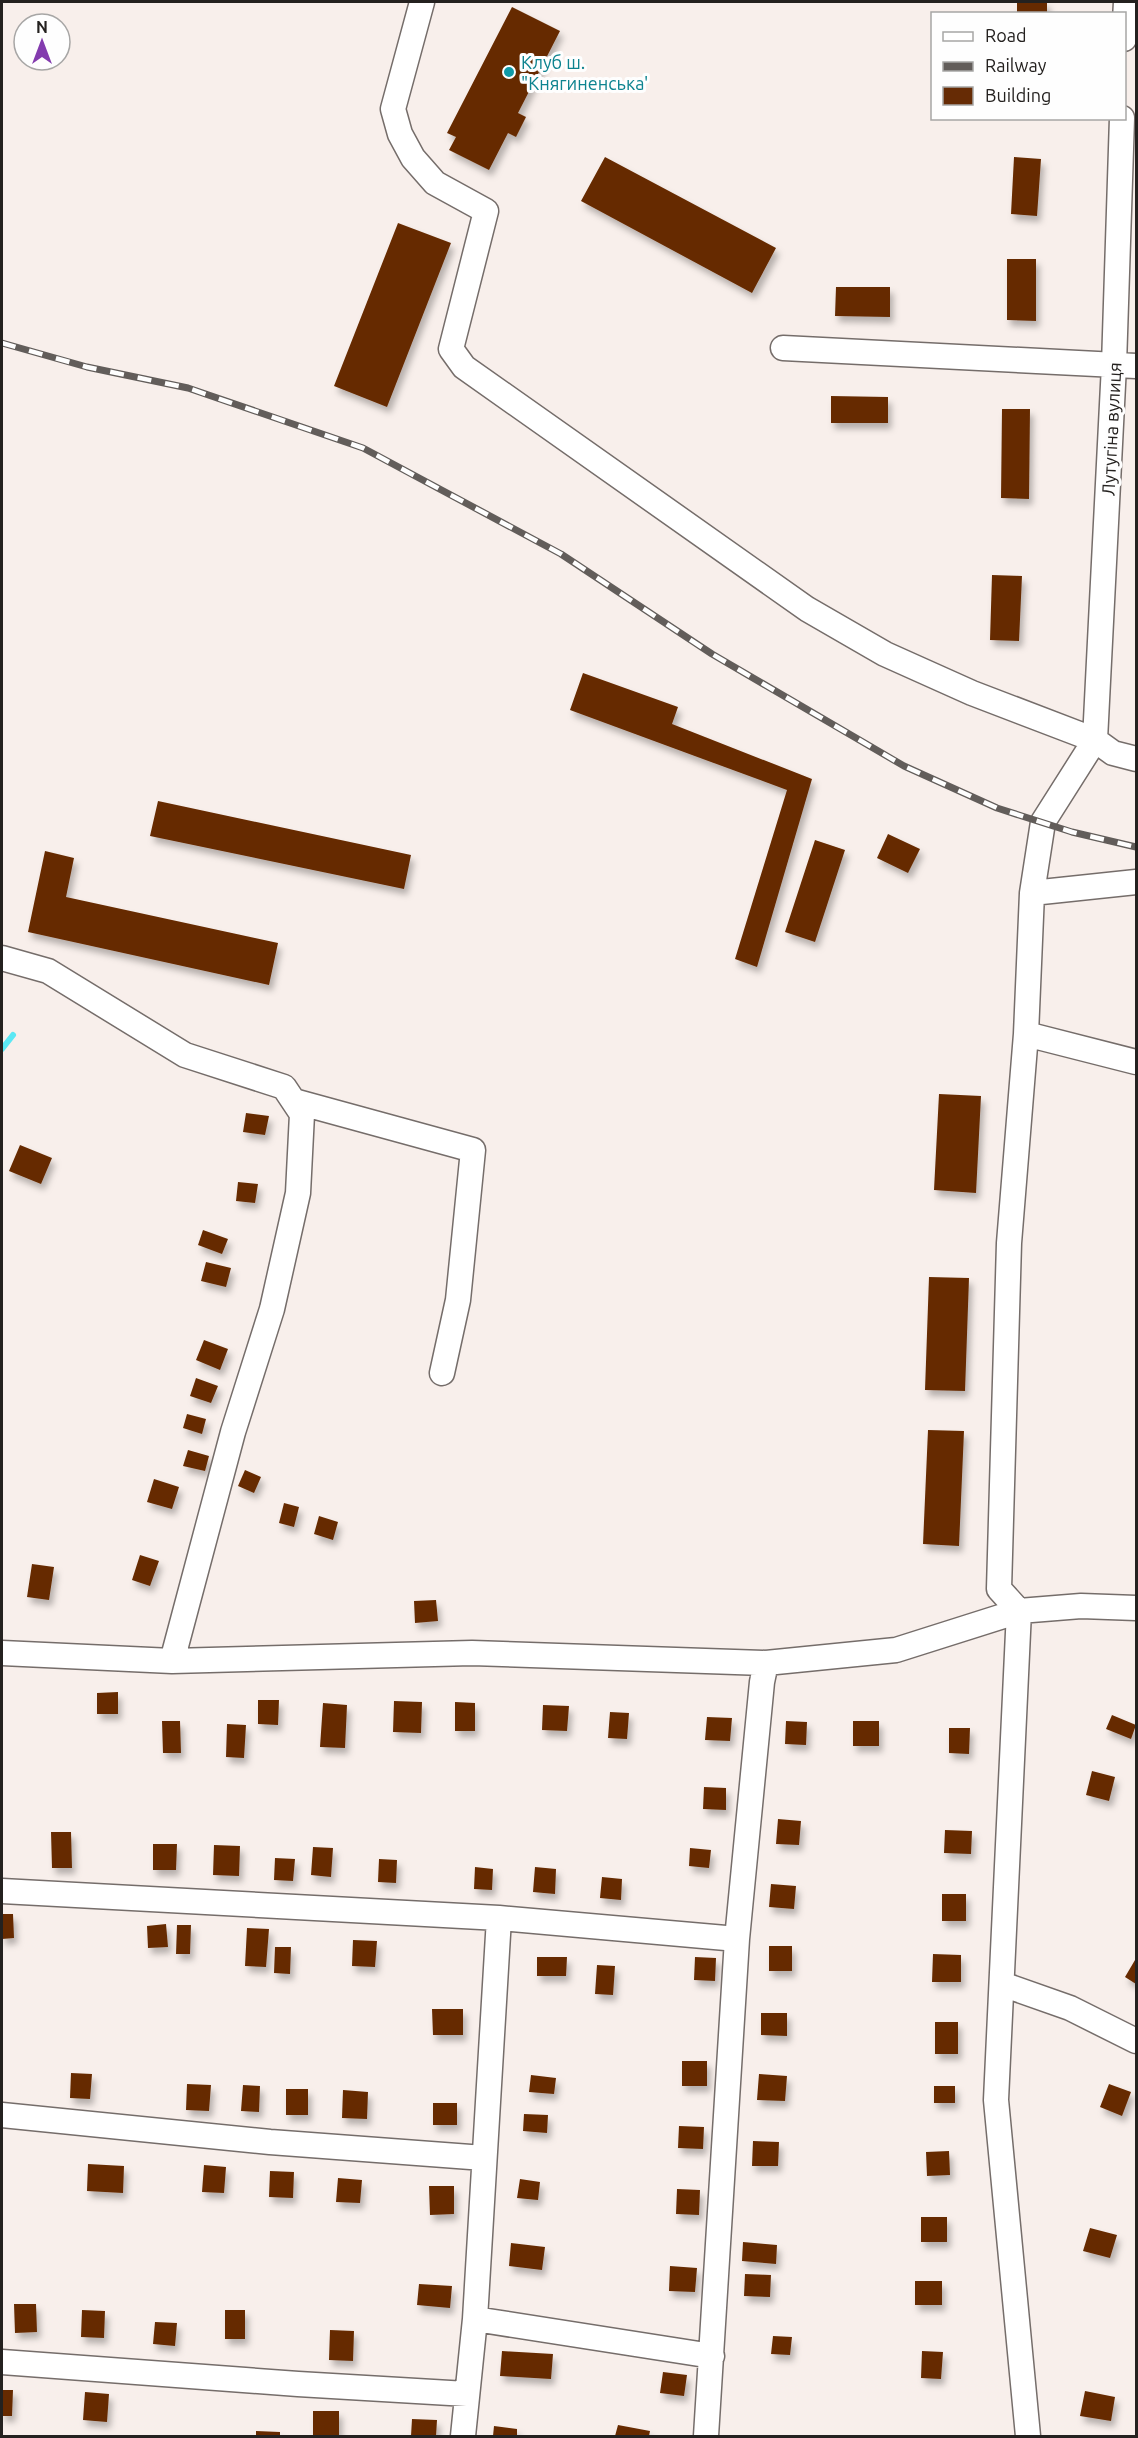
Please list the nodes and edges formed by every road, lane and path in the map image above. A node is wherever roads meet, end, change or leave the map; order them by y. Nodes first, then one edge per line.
1 (422, 2) edge
2 (1122, 120) edge
3 (783, 348) dead end
4 (1125, 365) edge
5 (1095, 740) junction
6 (1137, 759) edge
7 (1137, 882) edge
8 (1032, 893) junction
9 (2, 958) edge
10 (1026, 1034) junction
11 (1137, 1062) edge
12 (294, 1101) junction
13 (442, 1373) dead end
14 (1137, 1608) edge
15 (1019, 1611) junction
16 (2, 1653) edge
17 (172, 1661) junction
18 (766, 1663) junction
19 (2, 1891) edge
20 (499, 1918) junction
21 (737, 1939) junction
22 (1002, 1984) junction
23 (1137, 2042) edge
24 (2, 2115) edge
25 (484, 2158) junction
26 (475, 2319) junction
27 (712, 2356) junction
28 (2, 2362) edge
29 (467, 2394) junction
30 (1035, 2435) edge
31 (463, 2436) edge
32 (706, 2436) edge

1 - 5 street
2 - 4 street, Лутугіна вулиця
3 - 4 street
4 - 5 street, Лутугіна вулиця
5 - 6 street
5 - 8 street
7 - 8 street
8 - 10 street
9 - 12 street
10 - 11 street
10 - 15 street
12 - 13 street
12 - 17 street
14 - 15 street
15 - 18 street
15 - 22 street
16 - 17 street
17 - 18 street
18 - 21 street
19 - 20 street
20 - 21 street
20 - 25 street
21 - 27 street
22 - 23 street
22 - 30 street
24 - 25 street
25 - 26 street
26 - 27 street
26 - 29 street
27 - 32 street
28 - 29 street
29 - 31 street

